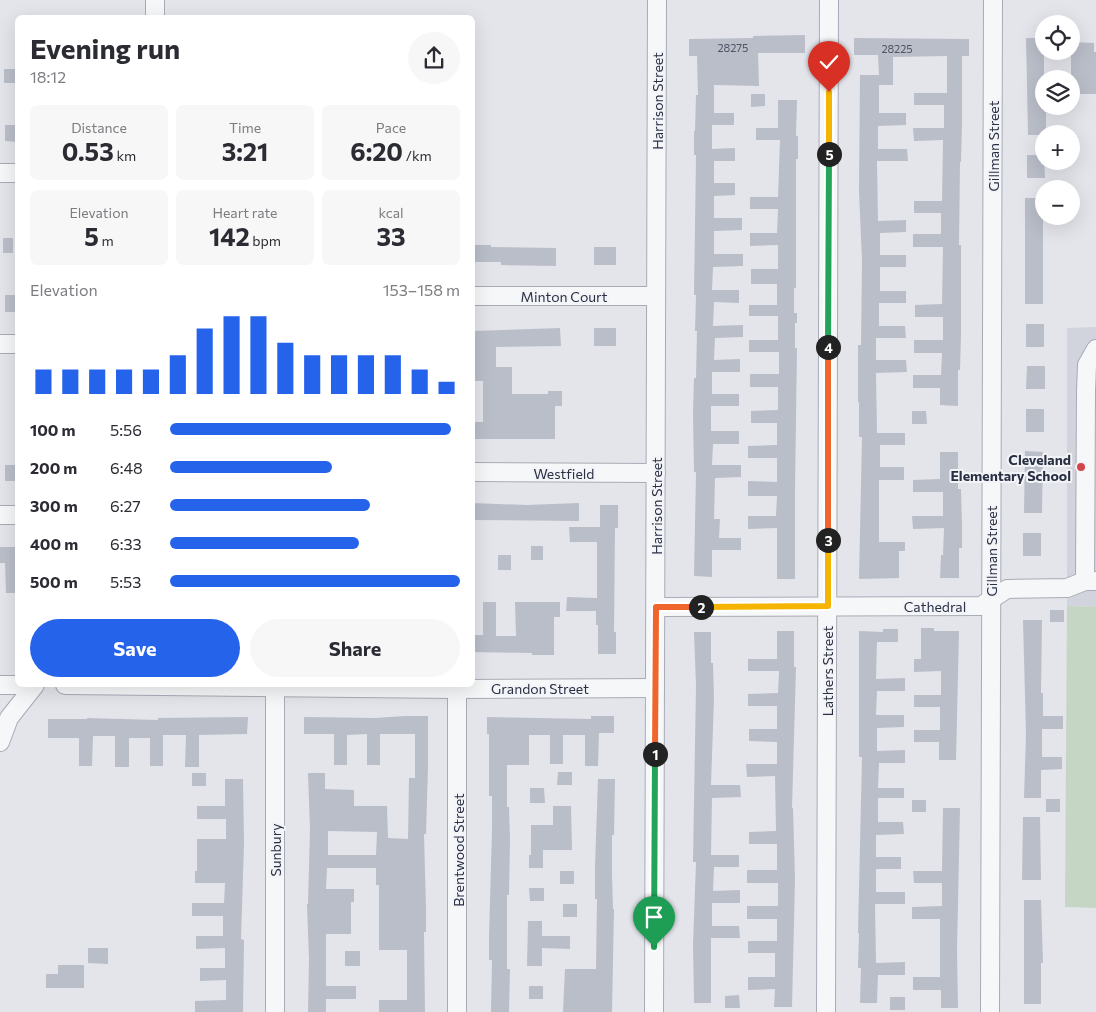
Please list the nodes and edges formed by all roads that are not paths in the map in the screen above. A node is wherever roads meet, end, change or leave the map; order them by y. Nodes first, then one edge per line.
1 (155, 0) edge
2 (657, 0) edge
3 (829, 0) edge
4 (993, 0) edge
5 (156, 15) edge
6 (0, 173) edge
7 (15, 173) edge
8 (475, 296) edge
9 (656, 296) junction
10 (0, 344) edge
11 (15, 344) edge
12 (1096, 349) edge
13 (475, 472) edge
14 (656, 473) junction
15 (0, 515) edge
16 (15, 515) edge
17 (1091, 581) edge
18 (991, 598) junction
19 (828, 606) junction
20 (656, 607) junction
21 (0, 685) edge
22 (15, 685) edge
23 (33, 687) edge
24 (276, 687) joint
25 (457, 688) junction
26 (655, 688) junction
27 (0, 742) edge
28 (275, 1012) edge
29 (458, 1012) edge
30 (654, 1012) edge
31 (826, 1012) edge
32 (990, 1012) edge

1 - 5 street
2 - 9 street, Harrison Street
3 - 19 street, Lathers Street
4 - 18 street, Gillman Street
6 - 7 street
8 - 9 street, Minton Court
9 - 14 street, Harrison Street
10 - 11 street
12 - 17 street
13 - 14 street, Westfield
14 - 20 street, Harrison Street
15 - 16 street
17 - 18 street, Cathedral
18 - 19 street, Cathedral
18 - 32 street, Gillman Street
19 - 20 street, Cathedral
19 - 31 street, Lathers Street
20 - 26 street, Harrison Street
21 - 22 street
23 - 27 street
24 - 25 street, Grandon Street
24 - 28 street, Sunbury
25 - 26 street, Grandon Street
25 - 29 street, Brentwood Street
26 - 30 street, Harrison Street

